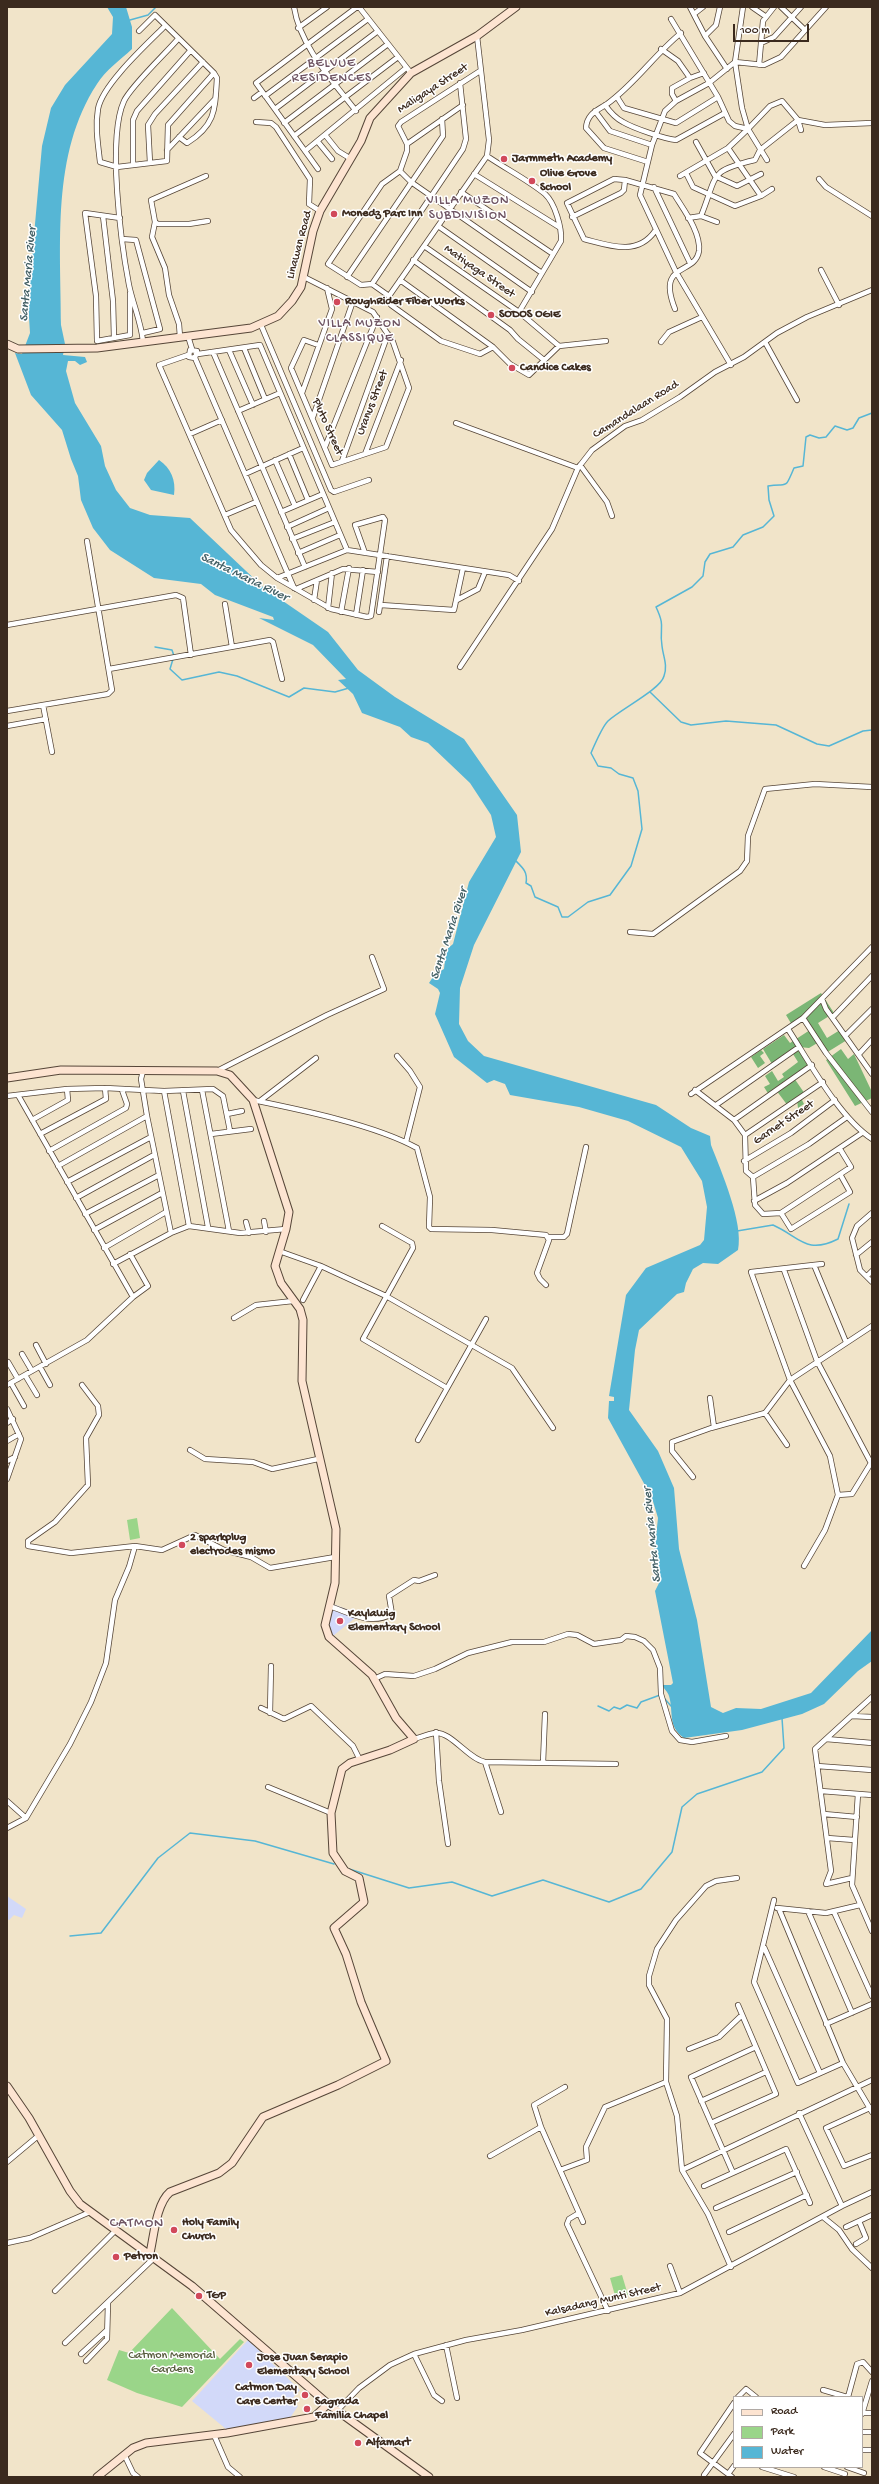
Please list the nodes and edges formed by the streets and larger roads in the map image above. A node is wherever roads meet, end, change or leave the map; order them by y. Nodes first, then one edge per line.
1 (327, 7) edge
2 (358, 7) edge
3 (516, 7) edge
4 (690, 7) edge
5 (702, 7) edge
6 (720, 7) edge
7 (743, 7) edge
8 (752, 7) edge
9 (774, 7) edge
10 (781, 7) edge
11 (801, 7) edge
12 (826, 7) edge
13 (295, 8) edge
14 (694, 14) junction
15 (765, 16) junction
16 (792, 18) junction
17 (368, 19) junction
18 (671, 19) dead end
19 (165, 26) junction
20 (298, 28) junction
21 (805, 30) junction
22 (139, 31) dead end
23 (378, 31) junction
24 (681, 33) junction
25 (477, 36) junction
26 (705, 36) junction
27 (178, 38) junction
28 (761, 43) junction
29 (307, 44) junction
30 (388, 44) junction
31 (661, 49) junction
32 (190, 51) junction
33 (316, 57) junction
34 (398, 58) junction
35 (203, 62) junction
36 (735, 62) junction
37 (759, 65) junction
38 (726, 69) junction
39 (409, 70) junction
40 (326, 71) junction
41 (480, 71) junction
42 (214, 73) junction
43 (704, 73) junction
44 (690, 78) junction
45 (460, 83) junction
46 (709, 83) junction
47 (336, 84) junction
48 (264, 94) junction
49 (617, 97) junction
50 (718, 97) junction
51 (254, 98) dead end
52 (346, 98) junction
53 (215, 99) junction
54 (676, 101) junction
55 (463, 105) junction
56 (605, 105) junction
57 (275, 109) junction
58 (356, 111) junction
59 (595, 111) junction
60 (725, 113) junction
61 (661, 117) junction
62 (442, 119) junction
63 (798, 120) junction
64 (256, 122) dead end
65 (284, 123) junction
66 (872, 123) edge
67 (748, 129) junction
68 (801, 130) dead end
69 (656, 134) junction
70 (294, 136) junction
71 (326, 136) junction
72 (179, 137) junction
73 (318, 142) junction
74 (696, 142) dead end
75 (407, 144) junction
76 (652, 145) junction
77 (728, 148) junction
78 (167, 150) junction
79 (760, 150) junction
80 (305, 151) junction
81 (487, 156) junction
82 (332, 159) dead end
83 (351, 159) junction
84 (767, 160) dead end
85 (706, 161) junction
86 (648, 162) junction
87 (150, 163) junction
88 (738, 163) junction
89 (133, 165) junction
90 (117, 167) junction
91 (318, 169) dead end
92 (400, 171) junction
93 (686, 172) junction
94 (474, 174) junction
95 (761, 174) dead end
96 (206, 176) dead end
97 (680, 176) dead end
98 (715, 176) junction
99 (818, 179) dead end
100 (625, 180) junction
101 (749, 180) junction
102 (411, 182) junction
103 (642, 185) junction
104 (654, 187) junction
105 (772, 189) dead end
106 (461, 192) junction
107 (710, 194) junction
108 (431, 196) junction
109 (761, 196) junction
110 (450, 209) junction
111 (320, 211) junction
112 (103, 216) junction
113 (701, 216) junction
114 (872, 216) edge
115 (572, 217) junction
116 (120, 218) junction
117 (688, 218) junction
118 (208, 221) dead end
119 (154, 222) junction
120 (717, 222) dead end
121 (438, 226) junction
122 (559, 227) junction
123 (655, 231) junction
124 (122, 239) junction
125 (424, 246) junction
126 (553, 254) junction
127 (413, 260) junction
128 (690, 264) junction
129 (821, 270) dead end
130 (676, 272) junction
131 (542, 273) junction
132 (304, 277) junction
133 (347, 277) junction
134 (400, 280) junction
135 (372, 284) junction
136 (130, 287) junction
137 (327, 288) junction
138 (872, 290) edge
139 (532, 292) junction
140 (389, 296) junction
141 (352, 304) junction
142 (839, 305) junction
143 (675, 309) dead end
144 (520, 312) junction
145 (377, 317) junction
146 (702, 317) junction
147 (261, 326) junction
148 (143, 333) junction
149 (388, 334) junction
150 (188, 336) junction
151 (180, 337) junction
152 (114, 338) junction
153 (606, 340) dead end
154 (143, 341) junction
155 (661, 342) dead end
156 (765, 342) junction
157 (7, 344) edge
158 (318, 345) junction
159 (559, 346) junction
160 (493, 347) junction
161 (244, 348) junction
162 (192, 349) junction
163 (229, 350) junction
164 (213, 352) junction
165 (188, 355) junction
166 (196, 356) junction
167 (401, 360) junction
168 (544, 360) junction
169 (730, 365) junction
170 (280, 393) junction
171 (302, 393) junction
172 (265, 399) junction
173 (798, 400) dead end
174 (253, 405) junction
175 (238, 411) junction
176 (313, 417) junction
177 (222, 420) junction
178 (456, 423) dead end
179 (190, 434) junction
180 (325, 447) junction
181 (303, 448) junction
182 (289, 454) junction
183 (365, 454) junction
184 (275, 460) junction
185 (342, 461) junction
186 (261, 466) junction
187 (579, 467) junction
188 (245, 474) junction
189 (369, 480) dead end
190 (323, 494) junction
191 (308, 500) junction
192 (256, 502) junction
193 (295, 506) junction
194 (329, 508) junction
195 (281, 512) junction
196 (225, 515) junction
197 (612, 516) dead end
198 (335, 522) junction
199 (287, 527) junction
200 (340, 535) junction
201 (87, 540) dead end
202 (292, 540) junction
203 (347, 550) junction
204 (298, 553) junction
205 (365, 553) junction
206 (381, 555) junction
207 (387, 556) junction
208 (304, 567) junction
209 (349, 568) junction
210 (463, 568) junction
211 (363, 570) junction
212 (378, 572) junction
213 (485, 572) junction
214 (332, 573) junction
215 (288, 574) junction
216 (278, 578) junction
217 (317, 580) junction
218 (519, 581) junction
219 (295, 589) junction
220 (314, 600) junction
221 (457, 600) junction
222 (225, 604) dead end
223 (381, 604) junction
224 (328, 608) junction
225 (98, 609) junction
226 (341, 612) junction
227 (379, 612) dead end
228 (356, 615) junction
229 (7, 625) edge
230 (232, 647) junction
231 (191, 655) junction
232 (460, 666) dead end
233 (109, 669) junction
234 (282, 679) dead end
235 (43, 705) junction
236 (7, 711) edge
237 (46, 720) junction
238 (7, 726) edge
239 (52, 752) dead end
240 (872, 787) edge
241 (630, 932) dead end
242 (872, 947) edge
243 (372, 957) dead end
244 (872, 976) edge
245 (822, 999) junction
246 (872, 1009) edge
247 (833, 1017) junction
248 (803, 1018) junction
249 (788, 1029) junction
250 (846, 1035) junction
251 (872, 1040) edge
252 (799, 1047) junction
253 (859, 1054) junction
254 (397, 1056) dead end
255 (316, 1058) dead end
256 (812, 1065) junction
257 (143, 1071) junction
258 (217, 1071) junction
259 (871, 1071) edge
260 (7, 1078) edge
261 (823, 1082) junction
262 (105, 1088) junction
263 (143, 1088) junction
264 (67, 1089) junction
265 (122, 1090) junction
266 (202, 1090) junction
267 (695, 1090) junction
268 (164, 1091) junction
269 (183, 1091) junction
270 (691, 1094) dead end
271 (18, 1095) junction
272 (7, 1096) edge
273 (257, 1100) junction
274 (835, 1100) junction
275 (716, 1106) junction
276 (242, 1110) dead end
277 (872, 1112) edge
278 (227, 1114) junction
279 (147, 1116) junction
280 (847, 1117) junction
281 (32, 1120) junction
282 (734, 1120) junction
283 (250, 1129) dead end
284 (230, 1131) junction
285 (862, 1133) junction
286 (40, 1134) junction
287 (211, 1134) junction
288 (745, 1135) junction
289 (152, 1137) junction
290 (871, 1138) edge
291 (406, 1142) junction
292 (586, 1147) dead end
293 (840, 1149) junction
294 (49, 1151) junction
295 (154, 1155) junction
296 (744, 1161) junction
297 (58, 1166) junction
298 (840, 1174) junction
299 (159, 1175) junction
300 (753, 1177) junction
301 (67, 1182) junction
302 (162, 1193) junction
303 (76, 1198) junction
304 (754, 1201) junction
305 (166, 1212) junction
306 (781, 1213) junction
307 (872, 1213) edge
308 (85, 1214) junction
309 (264, 1221) dead end
310 (246, 1222) dead end
311 (189, 1226) junction
312 (382, 1226) dead end
313 (208, 1227) junction
314 (286, 1229) junction
315 (94, 1230) junction
316 (229, 1231) junction
317 (266, 1232) junction
318 (170, 1233) junction
319 (249, 1233) junction
320 (548, 1237) junction
321 (872, 1242) edge
322 (104, 1248) junction
323 (279, 1250) junction
324 (130, 1254) junction
325 (856, 1255) junction
326 (113, 1264) junction
327 (822, 1264) dead end
328 (814, 1265) junction
329 (321, 1266) junction
330 (784, 1270) junction
331 (872, 1271) edge
332 (866, 1276) junction
333 (872, 1282) edge
334 (546, 1285) dead end
335 (386, 1296) junction
336 (132, 1297) junction
337 (303, 1300) dead end
338 (293, 1301) junction
339 (234, 1318) dead end
340 (486, 1319) dead end
341 (872, 1326) edge
342 (846, 1342) junction
343 (36, 1345) dead end
344 (471, 1345) junction
345 (22, 1354) dead end
346 (817, 1361) junction
347 (8, 1362) dead end
348 (46, 1364) junction
349 (40, 1367) junction
350 (32, 1371) junction
351 (25, 1375) junction
352 (18, 1379) junction
353 (790, 1380) junction
354 (9, 1384) edge
355 (50, 1385) dead end
356 (82, 1385) dead end
357 (447, 1388) junction
358 (37, 1395) dead end
359 (710, 1398) dead end
360 (24, 1406) dead end
361 (7, 1409) edge
362 (765, 1413) junction
363 (13, 1419) junction
364 (7, 1423) edge
365 (714, 1427) junction
366 (553, 1428) dead end
367 (19, 1434) junction
368 (418, 1440) dead end
369 (7, 1441) edge
370 (787, 1445) dead end
371 (190, 1450) dead end
372 (15, 1457) junction
373 (318, 1459) junction
374 (7, 1461) edge
375 (693, 1477) dead end
376 (7, 1479) edge
377 (838, 1495) junction
378 (135, 1546) junction
379 (335, 1557) junction
380 (804, 1566) dead end
381 (434, 1575) dead end
382 (329, 1606) junction
383 (271, 1666) dead end
384 (374, 1679) junction
385 (872, 1697) edge
386 (261, 1708) dead end
387 (270, 1713) junction
388 (545, 1714) dead end
389 (852, 1716) junction
390 (872, 1717) edge
391 (436, 1732) junction
392 (726, 1736) dead end
393 (414, 1739) junction
394 (826, 1739) junction
395 (872, 1743) edge
396 (360, 1760) junction
397 (485, 1762) junction
398 (543, 1763) junction
399 (616, 1764) dead end
400 (817, 1766) junction
401 (872, 1770) edge
402 (268, 1787) dead end
403 (821, 1791) junction
404 (858, 1794) junction
405 (872, 1795) edge
406 (7, 1801) edge
407 (502, 1812) dead end
408 (331, 1813) junction
409 (824, 1814) junction
410 (857, 1817) junction
411 (26, 1818) junction
412 (7, 1828) edge
413 (827, 1838) junction
414 (854, 1840) junction
415 (448, 1844) dead end
416 (737, 1878) dead end
417 (852, 1878) junction
418 (774, 1900) dead end
419 (860, 1904) junction
420 (773, 1908) junction
421 (779, 1909) junction
422 (808, 1911) junction
423 (834, 1912) junction
424 (872, 1931) edge
425 (764, 1947) junction
426 (872, 1996) edge
427 (872, 2004) edge
428 (738, 2005) dead end
429 (852, 2013) junction
430 (742, 2015) junction
431 (826, 2024) junction
432 (756, 2047) junction
433 (689, 2049) dead end
434 (843, 2063) junction
435 (766, 2072) junction
436 (820, 2073) junction
437 (872, 2080) edge
438 (666, 2082) junction
439 (7, 2086) edge
440 (857, 2086) junction
441 (564, 2088) dead end
442 (701, 2101) junction
443 (871, 2109) edge
444 (799, 2113) junction
445 (711, 2123) junction
446 (541, 2128) junction
447 (38, 2136) junction
448 (723, 2150) junction
449 (490, 2156) dead end
450 (872, 2156) edge
451 (7, 2162) edge
452 (560, 2170) junction
453 (682, 2170) junction
454 (797, 2172) junction
455 (733, 2173) junction
456 (704, 2186) dead end
457 (872, 2192) edge
458 (807, 2195) junction
459 (810, 2203) dead end
460 (842, 2206) junction
461 (716, 2208) dead end
462 (90, 2212) junction
463 (579, 2212) junction
464 (872, 2215) edge
465 (823, 2217) junction
466 (859, 2221) junction
467 (583, 2222) dead end
468 (846, 2227) dead end
469 (116, 2231) junction
470 (729, 2232) dead end
471 (7, 2243) edge
472 (856, 2244) dead end
473 (153, 2255) junction
474 (670, 2266) dead end
475 (731, 2267) junction
476 (872, 2268) edge
477 (55, 2291) dead end
478 (680, 2293) junction
479 (108, 2303) junction
480 (608, 2311) junction
481 (106, 2331) junction
482 (65, 2343) dead end
483 (446, 2345) junction
484 (82, 2354) dead end
485 (414, 2354) junction
486 (86, 2361) dead end
487 (872, 2372) edge
488 (872, 2381) edge
489 (823, 2390) dead end
490 (739, 2396) edge
491 (755, 2396) edge
492 (844, 2396) edge
493 (847, 2396) edge
494 (870, 2396) edge
495 (457, 2398) dead end
496 (442, 2401) dead end
497 (733, 2403) edge
498 (328, 2404) junction
499 (338, 2411) junction
500 (863, 2412) edge
501 (214, 2435) junction
502 (733, 2435) edge
503 (124, 2454) junction
504 (713, 2463) junction
505 (765, 2468) edge
506 (828, 2468) edge
507 (850, 2468) edge
508 (864, 2473) dead end
509 (845, 2475) edge
510 (704, 2476) dead end
511 (730, 2476) edge
512 (97, 2477) edge
513 (138, 2477) edge
514 (240, 2477) edge
515 (428, 2477) edge
516 (794, 2477) edge

1 - 20 street
2 - 17 street
2 - 29 street
3 - 25 street, Linawan Road
4 - 14 street
5 - 14 street
6 - 26 street
7 - 36 street
8 - 15 street
9 - 15 street
10 - 16 street
11 - 16 street
12 - 21 street
13 - 20 street
14 - 26 street
15 - 28 street
16 - 21 street
16 - 28 street
17 - 23 street
17 - 33 street
18 - 24 street
19 - 22 street
19 - 27 street
19 - 90 street
20 - 29 street
21 - 37 street
23 - 30 street
23 - 40 street
24 - 31 street
24 - 43 street
25 - 39 street, Linawan Road
25 - 41 street
26 - 38 street
27 - 32 street
27 - 90 street
28 - 37 street
29 - 33 street
29 - 48 street
30 - 34 street
30 - 47 street
31 - 44 street
31 - 49 street
32 - 35 street
32 - 89 street
33 - 40 street
33 - 48 street
34 - 39 street
34 - 52 street
35 - 42 street
35 - 87 street
36 - 37 street
36 - 38 street
36 - 67 street
38 - 46 street
39 - 58 street
39 - 83 street, Linawan Road
40 - 47 street
40 - 57 street
41 - 45 street, Maligaya Street
41 - 81 street
42 - 53 street
42 - 78 street
43 - 44 street
43 - 46 street
44 - 54 street
45 - 55 street
45 - 75 street, Maligaya Street
46 - 50 street
46 - 54 street
47 - 52 street
47 - 65 street
48 - 51 street
48 - 57 street
49 - 56 street
49 - 61 street
50 - 60 street
50 - 61 street
52 - 58 street
52 - 70 street
53 - 72 street
53 - 72 street
54 - 61 street
55 - 62 street
55 - 108 street
56 - 59 street
56 - 69 street
57 - 65 street
58 - 71 street
59 - 76 street
59 - 86 street
60 - 67 street
60 - 69 street
61 - 69 street
62 - 75 street
62 - 102 street
63 - 66 street
63 - 67 street
63 - 68 street
63 - 79 street
64 - 111 street
65 - 70 street
67 - 77 street
67 - 79 street
69 - 76 street
70 - 80 street
71 - 73 street
71 - 83 street
72 - 78 street
73 - 80 street
73 - 82 street
74 - 85 street
75 - 92 street
76 - 86 street
77 - 85 street
77 - 88 street
78 - 87 street
79 - 84 street
79 - 88 street
80 - 91 street
81 - 94 street
81 - 122 street
83 - 111 street, Linawan Road
85 - 93 street
85 - 98 street
86 - 103 street
87 - 89 street
88 - 98 street
88 - 101 street
89 - 90 street
90 - 116 street
92 - 102 street
92 - 133 street
93 - 97 street
93 - 107 street
94 - 106 street
94 - 122 street
95 - 101 street
96 - 119 street
98 - 101 street
98 - 107 street
99 - 114 street
100 - 103 street
100 - 115 street
100 - 115 street
101 - 109 street
102 - 108 street
102 - 133 street
103 - 104 street
103 - 123 street
104 - 117 street
104 - 128 street
105 - 109 street
106 - 110 street
106 - 126 street
107 - 109 street
107 - 113 street
108 - 110 street
108 - 135 street
110 - 121 street
110 - 131 street
111 - 132 street, Linawan Road
112 - 116 street
112 - 152 street
112 - 152 street
113 - 117 street
113 - 120 street
115 - 123 street
116 - 124 street
117 - 128 street
118 - 119 street
119 - 151 street
121 - 125 street
121 - 139 street
122 - 126 street
123 - 130 street
124 - 136 street
124 - 148 street
125 - 127 street
125 - 144 street, Matiyaga Street
126 - 131 street
127 - 134 street
127 - 168 street
128 - 130 street
129 - 142 street
130 - 143 street
130 - 146 street
131 - 139 street
132 - 137 street
132 - 147 street, Linawan Road
133 - 135 street
134 - 140 street
134 - 160 street
135 - 140 street
136 - 148 street
136 - 152 street
137 - 141 street
137 - 158 street
138 - 142 street, Camandalaan Road
139 - 144 street
140 - 160 street
141 - 145 street
141 - 176 street
142 - 156 street, Camandalaan Road
144 - 159 street, Matiyaga Street
145 - 149 street
145 - 180 street
146 - 155 street
146 - 169 street
147 - 150 street, Linawan Road
147 - 189 street
148 - 154 street
149 - 167 street
149 - 185 street
150 - 151 street, Linawan Road
150 - 162 street
151 - 154 street, Linawan Road
153 - 159 street
154 - 157 street, Linawan Road
156 - 169 street, Camandalaan Road
156 - 173 street
158 - 171 street
158 - 171 street, Pluto Street
159 - 168 street
160 - 168 street
161 - 163 street
161 - 170 street
161 - 172 street
162 - 165 street
162 - 166 street
163 - 164 street
163 - 174 street
164 - 166 street
164 - 175 street
165 - 166 street
165 - 179 street
166 - 177 street
167 - 183 street, Uranus Street
167 - 183 street, Pluto Street
169 - 187 street, Camandalaan Road
170 - 172 street
170 - 181 street
171 - 176 street, Pluto Street
172 - 174 street
174 - 175 street
175 - 186 street
176 - 180 street, Pluto Street
177 - 179 street
177 - 188 street
178 - 187 street
179 - 196 street
180 - 185 street, Pluto Street
181 - 182 street
181 - 190 street
182 - 184 street
182 - 191 street
183 - 185 street, Pluto Street
184 - 186 street
184 - 193 street
186 - 188 street
186 - 195 street
187 - 197 street
187 - 218 street, Camandalaan Road
188 - 192 street
190 - 191 street
190 - 194 street
191 - 193 street
192 - 196 street
192 - 215 street
193 - 195 street
194 - 198 street
194 - 199 street
195 - 199 street
196 - 216 street
198 - 200 street
198 - 202 street
199 - 202 street
200 - 203 street
200 - 204 street
201 - 225 street
202 - 204 street
203 - 205 street
203 - 208 street
204 - 208 street
205 - 206 street
205 - 206 street
206 - 207 street
206 - 212 street
207 - 210 street
207 - 223 street
208 - 215 street
209 - 211 street
209 - 214 street
209 - 226 street
210 - 213 street
210 - 221 street
211 - 212 street
211 - 228 street
212 - 228 street
213 - 218 street
213 - 221 street
214 - 217 street
214 - 224 street
215 - 216 street
215 - 219 street
216 - 219 street
217 - 219 street
217 - 220 street
218 - 232 street, Camandalaan Road
219 - 220 street
220 - 224 street
221 - 223 street
222 - 230 street
223 - 227 street
224 - 226 street
225 - 229 street
225 - 231 street
225 - 233 street
226 - 228 street
230 - 231 street
230 - 234 street
231 - 233 street
233 - 235 street
235 - 236 street
235 - 237 street
237 - 238 street
237 - 239 street
240 - 241 street
242 - 245 street
243 - 258 street
244 - 247 street
245 - 247 street
245 - 248 street
246 - 250 street
247 - 250 street
248 - 249 street
248 - 277 street
249 - 252 street
249 - 267 street
250 - 253 street
251 - 253 street
252 - 256 street
252 - 275 street
253 - 259 street
254 - 291 street
255 - 273 street
256 - 261 street
256 - 282 street
257 - 258 street
257 - 260 street
257 - 263 street
258 - 273 street
261 - 274 street
261 - 288 street
262 - 264 street
262 - 265 street
262 - 286 street
263 - 265 street
263 - 268 street
263 - 279 street
264 - 271 street
264 - 281 street
265 - 294 street
266 - 269 street
266 - 278 street
266 - 287 street
267 - 270 street
267 - 275 street
268 - 269 street
268 - 311 street
269 - 313 street
271 - 272 street
271 - 281 street
273 - 291 street
273 - 314 street
274 - 280 street
274 - 296 street, Garnet Street
275 - 282 street
276 - 278 street
278 - 284 street
279 - 289 street
279 - 297 street
280 - 285 street
280 - 300 street
281 - 286 street
282 - 288 street
283 - 284 street
284 - 287 street
285 - 290 street
285 - 293 street
286 - 294 street
287 - 316 street
288 - 296 street
289 - 295 street
289 - 301 street
291 - 320 street
292 - 320 street
293 - 298 street
293 - 304 street
294 - 297 street
295 - 299 street
295 - 303 street
296 - 300 street
297 - 301 street
298 - 306 street
298 - 306 street
299 - 302 street
299 - 308 street
300 - 304 street
301 - 303 street
302 - 305 street
302 - 315 street
303 - 308 street
304 - 306 street
305 - 318 street
305 - 322 street
307 - 325 street
308 - 315 street
309 - 317 street
310 - 319 street
311 - 313 street
311 - 318 street
312 - 335 street
313 - 316 street
314 - 317 street
314 - 323 street
315 - 322 street
316 - 319 street
317 - 319 street
318 - 324 street
320 - 334 street
321 - 325 street
322 - 326 street
323 - 329 street
323 - 338 street
324 - 326 street
324 - 336 street
325 - 332 street
326 - 336 street
327 - 328 street
328 - 330 street
328 - 342 street
329 - 335 street
329 - 337 street
330 - 346 street
330 - 353 street
331 - 332 street
332 - 333 street
335 - 344 street
335 - 357 street
336 - 348 street
338 - 339 street
338 - 373 street
340 - 344 street
341 - 342 street
342 - 346 street
343 - 348 street
344 - 357 street
344 - 366 street
345 - 350 street
346 - 353 street
346 - 377 street
347 - 352 street
348 - 349 street
349 - 350 street
349 - 355 street
350 - 351 street
351 - 352 street
351 - 358 street
352 - 354 street
353 - 362 street
353 - 377 street
354 - 360 street
356 - 378 street
357 - 368 street
359 - 365 street
361 - 363 street
362 - 365 street
362 - 370 street
363 - 364 street
363 - 367 street
365 - 375 street
367 - 369 street
367 - 372 street
371 - 373 street
372 - 374 street
372 - 376 street
373 - 379 street
377 - 380 street
378 - 379 street
378 - 411 street
379 - 382 street
381 - 382 street
382 - 384 street
383 - 387 street
384 - 392 street
384 - 393 street
385 - 389 street
386 - 387 street
387 - 396 street
388 - 398 street
389 - 390 street
389 - 394 street
391 - 393 street
391 - 397 street
391 - 415 street
393 - 396 street
394 - 395 street
394 - 400 street
396 - 408 street
397 - 398 street
397 - 407 street
398 - 399 street
400 - 401 street
400 - 403 street
402 - 408 street
403 - 404 street
403 - 409 street
404 - 405 street
404 - 410 street
406 - 411 street
408 - 473 street
409 - 410 street
409 - 413 street
410 - 414 street
411 - 412 street
413 - 414 street
413 - 417 street
414 - 417 street
416 - 438 street
417 - 419 street
418 - 420 street
419 - 423 street
419 - 424 street
420 - 421 street
420 - 425 street
421 - 422 street
421 - 431 street
422 - 423 street
422 - 429 street
423 - 426 street
425 - 436 street
425 - 436 street
427 - 429 street
428 - 430 street
429 - 431 street
430 - 432 street
430 - 433 street
431 - 434 street
432 - 435 street
432 - 442 street
434 - 436 street
434 - 440 street
435 - 442 street
435 - 445 street
437 - 440 street
438 - 452 street
438 - 453 street
439 - 447 street
440 - 443 street
440 - 444 street
441 - 446 street
442 - 445 street
443 - 450 street
444 - 448 street
444 - 460 street
445 - 448 street
446 - 449 street
446 - 452 street
447 - 451 street
447 - 462 street
448 - 453 street
448 - 455 street
452 - 463 street
453 - 475 street
454 - 455 street
454 - 458 street
454 - 461 street
455 - 456 street
457 - 460 street, Kalsadang Munti Street
458 - 459 street
458 - 470 street
460 - 465 street, Kalsadang Munti Street
462 - 469 street
462 - 471 street
463 - 467 street
463 - 480 street
464 - 466 street
465 - 475 street, Kalsadang Munti Street
465 - 476 street
466 - 468 street
466 - 472 street
469 - 473 street
469 - 477 street
473 - 479 street
473 - 498 street
474 - 478 street
475 - 478 street, Kalsadang Munti Street
478 - 480 street, Kalsadang Munti Street
479 - 481 street
479 - 482 street
480 - 483 street, Kalsadang Munti Street
481 - 484 street
481 - 486 street
483 - 485 street, Kalsadang Munti Street
483 - 495 street
485 - 496 street
485 - 499 street, Kalsadang Munti Street
487 - 493 street
488 - 494 street
489 - 492 street
490 - 491 street
494 - 500 street
497 - 504 street
498 - 499 street
498 - 501 street
499 - 515 street
501 - 503 street
501 - 514 street
502 - 504 street
503 - 512 street
503 - 513 street
504 - 510 street
504 - 511 street
505 - 516 street
506 - 509 street
507 - 508 street

